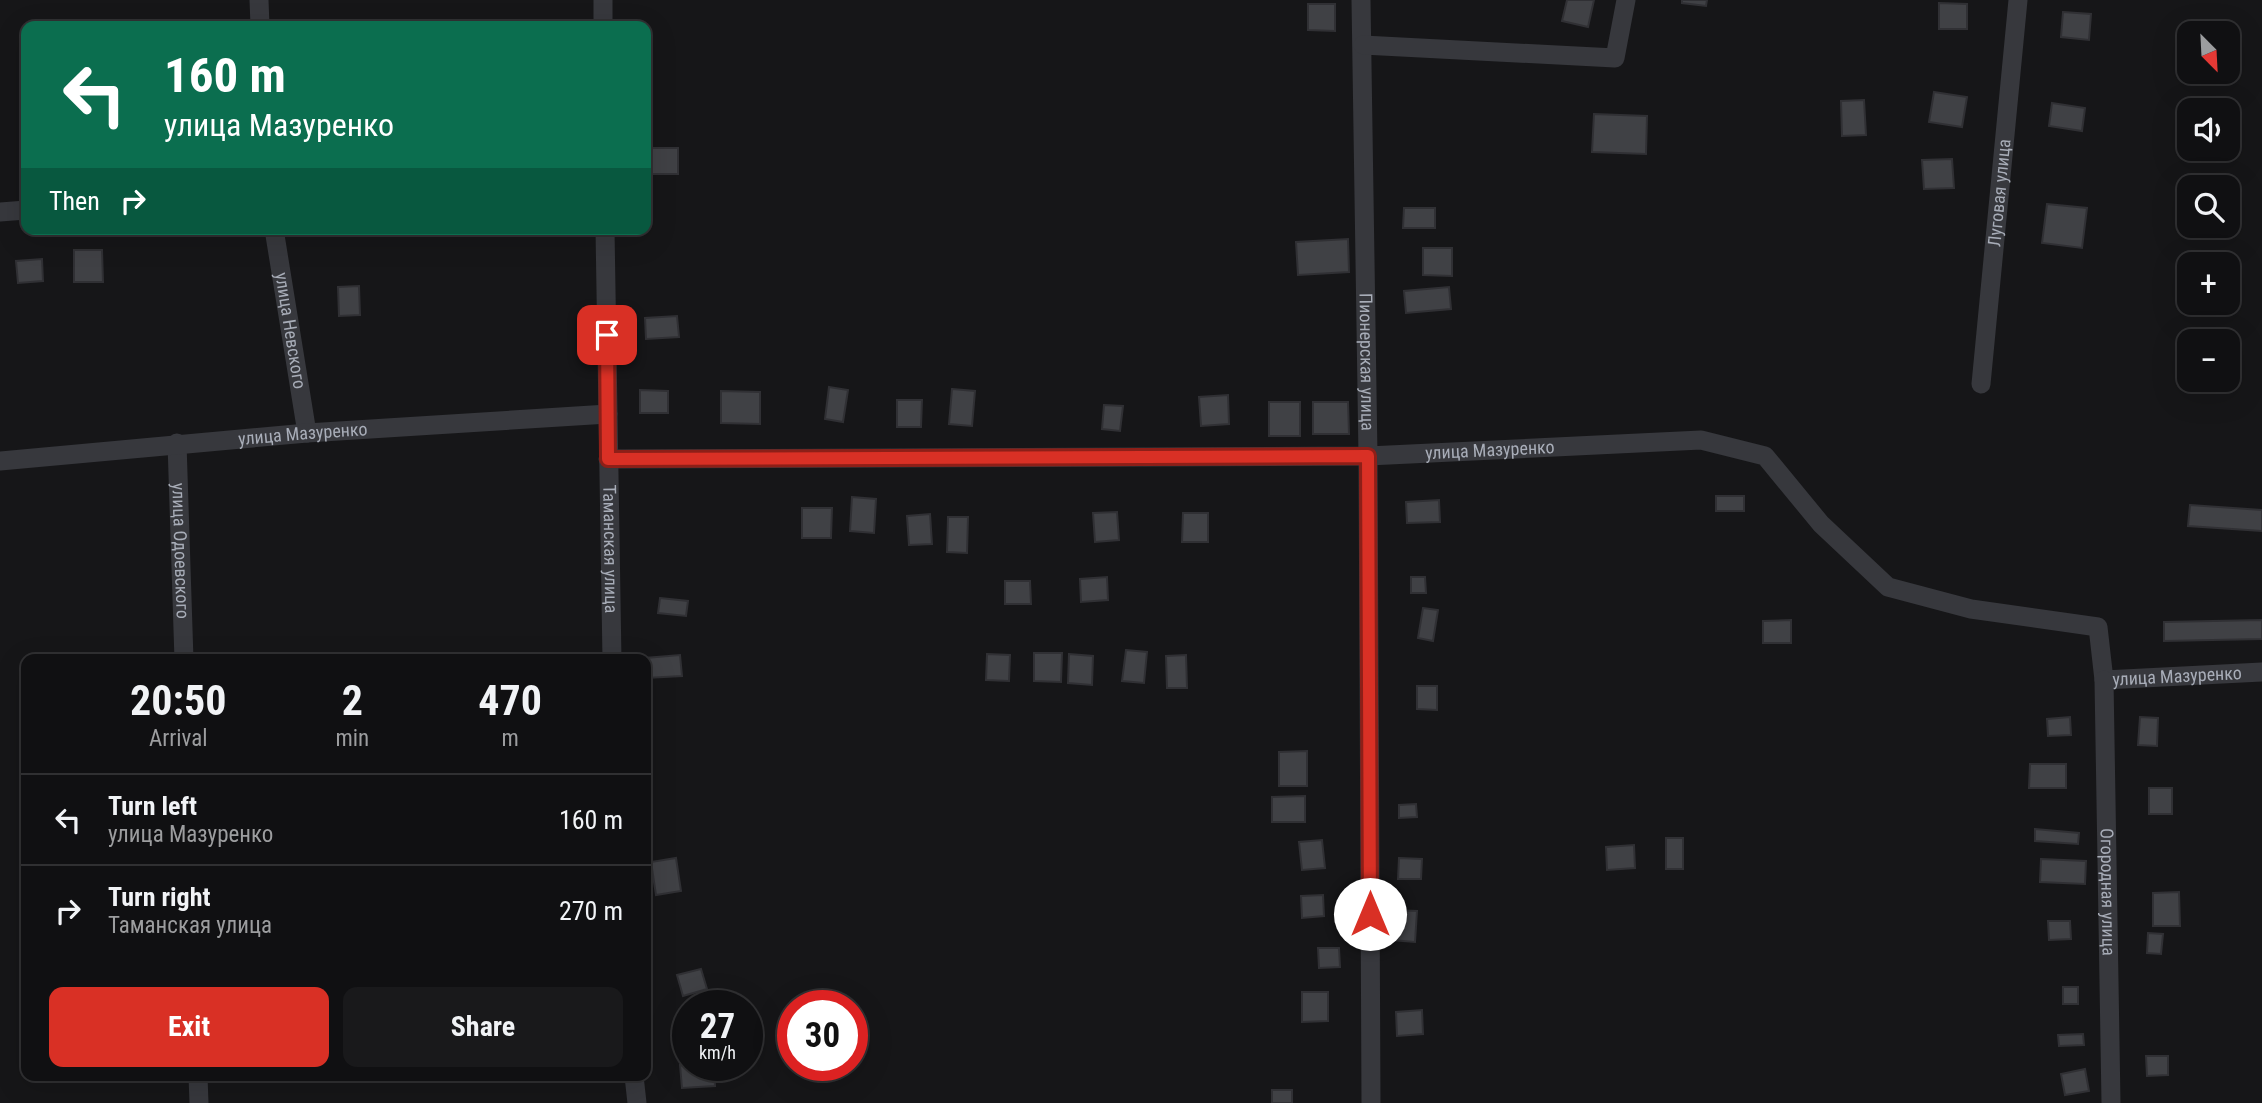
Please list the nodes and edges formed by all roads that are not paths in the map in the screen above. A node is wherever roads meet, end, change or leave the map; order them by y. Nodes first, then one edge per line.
1 (259, 0) edge
2 (603, 0) edge
3 (1361, 0) edge
4 (1626, 0) edge
5 (2018, 0) edge
6 (260, 21) edge
7 (603, 21) edge
8 (1363, 45) junction
9 (21, 210) edge
10 (0, 212) edge
11 (275, 235) edge
12 (606, 235) edge
13 (1981, 384) dead end
14 (608, 414) junction
15 (307, 433) junction
16 (177, 443) junction
17 (1368, 456) junction
18 (608, 459) junction
19 (0, 461) edge
20 (184, 654) edge
21 (611, 654) edge
22 (2262, 672) edge
23 (2104, 680) junction
24 (198, 1081) edge
25 (635, 1081) edge
26 (199, 1103) edge
27 (637, 1103) edge
28 (1371, 1103) edge
29 (2112, 1103) edge

1 - 6 street
2 - 7 street
3 - 8 street, Пионерская улица
4 - 8 street
5 - 13 street, Луговая улица
8 - 17 street, Пионерская улица
9 - 10 street
11 - 15 street, улица Невского
12 - 14 street, Таманская улица
14 - 15 street, улица Мазуренко
14 - 18 street, Таманская улица
15 - 16 street, улица Мазуренко
16 - 19 street, улица Мазуренко
16 - 20 street, улица Одоевского
17 - 18 street, улица Мазуренко
17 - 23 street, улица Мазуренко
17 - 28 street, Пионерская улица
18 - 21 street, Таманская улица
22 - 23 street, улица Мазуренко
23 - 29 street, Огородная улица
24 - 26 street
25 - 27 street

